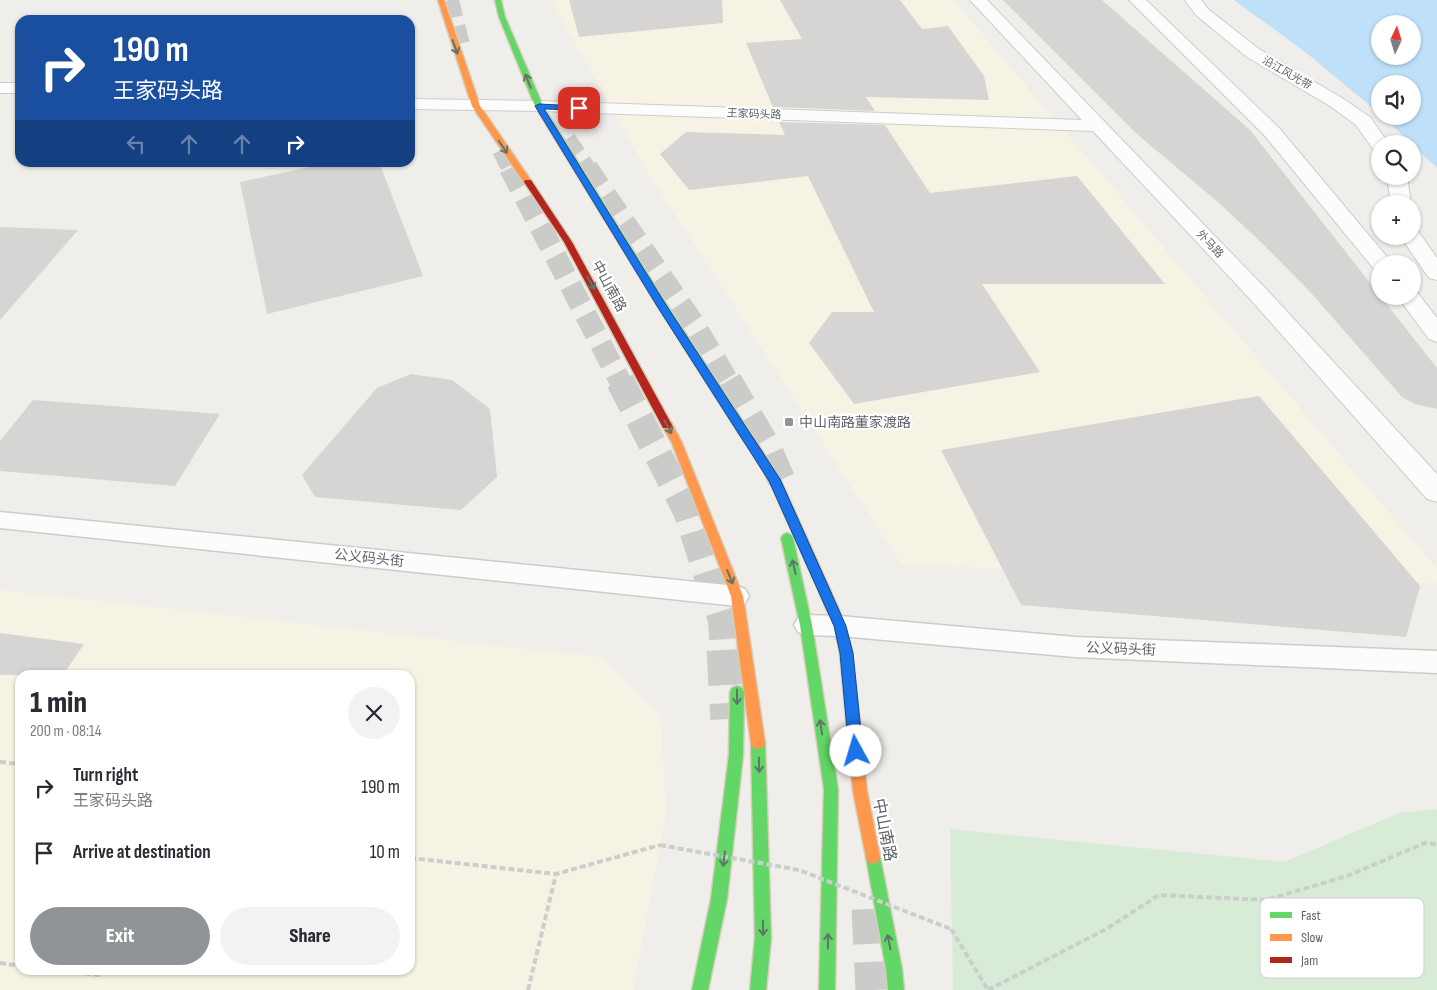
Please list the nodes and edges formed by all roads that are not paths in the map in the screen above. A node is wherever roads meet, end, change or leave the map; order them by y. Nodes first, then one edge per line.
1 (440, 0) edge
2 (498, 0) edge
3 (978, 0) edge
4 (1137, 0) edge
5 (1193, 0) edge
6 (0, 88) edge
7 (15, 88) edge
8 (415, 104) edge
9 (476, 106) junction
10 (539, 106) junction
11 (1098, 126) junction
12 (1373, 135) edge
13 (1416, 245) edge
14 (1374, 255) edge
15 (1436, 272) edge
16 (1415, 305) edge
17 (1437, 334) edge
18 (774, 479) junction
19 (1437, 492) edge
20 (0, 520) edge
21 (737, 596) junction
22 (806, 625) junction
23 (840, 626) junction
24 (1437, 662) edge
25 (700, 990) edge
26 (758, 990) edge
27 (827, 990) edge
28 (896, 990) edge

1 -> 9 main road, 中山南路
10 -> 2 main road, 中山南路
3 - 11 street, 外马路
4 - 14 street
5 - 12 street, 沿江风光带
6 - 7 street
8 - 9 street, 王家码头路
9 - 10 street, 王家码头路
9 -> 21 main road, 中山南路
10 - 11 street, 王家码头路
10 - 18 main road, 中山南路
11 - 19 street, 外马路
13 - 15 street
16 - 17 street
22 -> 18 main road, 中山南路
18 - 23 main road, 中山南路
20 - 21 lane, 公义码头街
21 -> 25 main road, 中山南路
21 -> 26 main road, 中山南路
22 - 23 lane, 公义码头街
27 -> 22 main road, 中山南路
23 - 24 lane, 公义码头街
28 -> 23 main road, 中山南路

